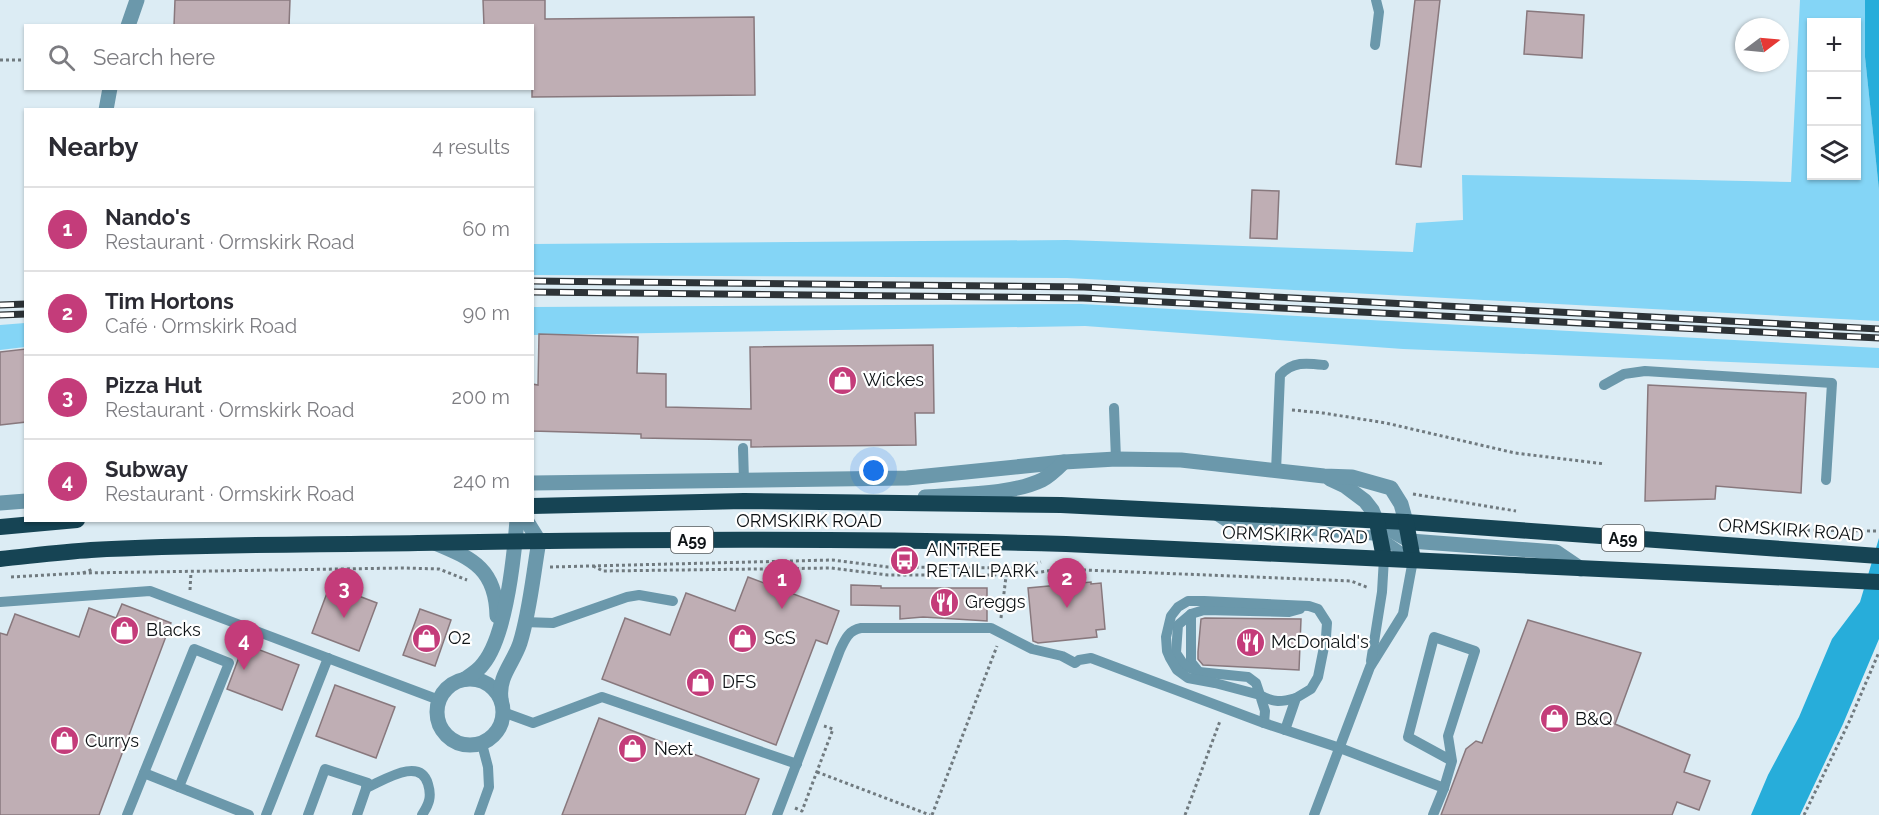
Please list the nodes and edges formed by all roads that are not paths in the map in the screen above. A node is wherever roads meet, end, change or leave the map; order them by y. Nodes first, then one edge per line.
1 (137, 0) edge
2 (1376, 0) edge
3 (129, 24) edge
4 (1375, 45) dead end
5 (110, 90) edge
6 (106, 108) edge
7 (1324, 365) dead end
8 (1604, 384) dead end
9 (1114, 408) dead end
10 (743, 448) dead end
11 (1116, 459) junction
12 (1064, 462) junction
13 (1276, 471) junction
14 (1324, 476) junction
15 (1826, 480) dead end
16 (744, 481) junction
17 (534, 483) edge
18 (24, 501) edge
19 (862, 502) junction
20 (0, 503) edge
21 (534, 506) edge
22 (55, 522) edge
23 (517, 522) edge
24 (527, 522) edge
25 (1406, 522) junction
26 (0, 527) edge
27 (1378, 529) junction
28 (515, 541) junction
29 (539, 541) junction
30 (1410, 541) junction
31 (435, 543) junction
32 (1879, 556) edge
33 (1384, 558) junction
34 (0, 559) edge
35 (1413, 560) junction
36 (1581, 568) junction
37 (1879, 582) edge
38 (673, 601) dead end
39 (0, 602) edge
40 (1309, 606) junction
41 (524, 622) junction
42 (495, 643) junction
43 (328, 658) junction
44 (1370, 668) junction
45 (465, 679) junction
46 (1260, 695) junction
47 (1296, 698) junction
48 (439, 700) junction
49 (502, 706) junction
50 (1264, 723) junction
51 (1285, 730) junction
52 (482, 744) junction
53 (1340, 748) junction
54 (1452, 761) junction
55 (797, 764) junction
56 (144, 773) junction
57 (179, 788) junction
58 (366, 788) junction
59 (1444, 788) junction
60 (128, 815) edge
61 (249, 815) edge
62 (266, 815) edge
63 (308, 815) edge
64 (357, 815) edge
65 (422, 815) edge
66 (479, 815) edge
67 (777, 815) edge
68 (1314, 815) edge
69 (1433, 815) edge

1 - 3 street
2 - 4 lane
5 - 6 street
7 - 13 lane
8 - 15 lane
9 - 11 lane
10 - 16 lane
11 - 12 street
11 - 13 street
12 - 16 street
12 - 19 street
13 - 14 street
14 - 25 street
14 - 27 street
16 - 17 street
18 - 20 street
19 - 21 highway, ORMSKIRK ROAD / A59
19 - 27 highway, ORMSKIRK ROAD / A59
22 - 26 highway
23 - 28 street
24 - 29 street
25 - 27 highway, ORMSKIRK ROAD / A59
25 - 30 highway
25 - 32 highway, ORMSKIRK ROAD / A59
27 - 30 street, ORMSKIRK ROAD / A59
27 - 33 highway
27 - 35 lane
28 - 29 highway, ORMSKIRK ROAD / A59
28 - 31 highway, ORMSKIRK ROAD / A59
28 - 42 street
29 - 33 highway, ORMSKIRK ROAD / A59
29 - 41 street
30 - 35 highway
30 - 36 street, ORMSKIRK ROAD / A59
31 - 34 highway, ORMSKIRK ROAD / A59
31 - 42 street
33 - 35 highway, ORMSKIRK ROAD / A59
33 - 44 lane
35 - 36 highway, ORMSKIRK ROAD / A59
35 - 44 lane
36 - 37 highway, ORMSKIRK ROAD / A59
38 - 41 lane
39 - 43 lane
40 - 46 lane
40 - 46 lane
40 - 47 lane
41 - 49 street
42 - 45 street
43 - 48 lane
43 - 62 lane
44 - 53 lane
45 - 48 street
45 - 49 street
46 - 47 lane
46 - 50 lane
47 - 51 lane
48 - 52 street
49 - 52 street
49 - 55 lane
50 - 51 lane
50 - 55 lane
51 - 53 lane
52 - 66 lane
53 - 59 lane
53 - 68 lane
54 - 54 lane
54 - 59 lane
55 - 67 lane
56 - 57 lane
56 - 57 lane
56 - 60 lane
57 - 61 lane
58 - 63 lane
58 - 64 lane
58 - 65 lane
59 - 69 lane

